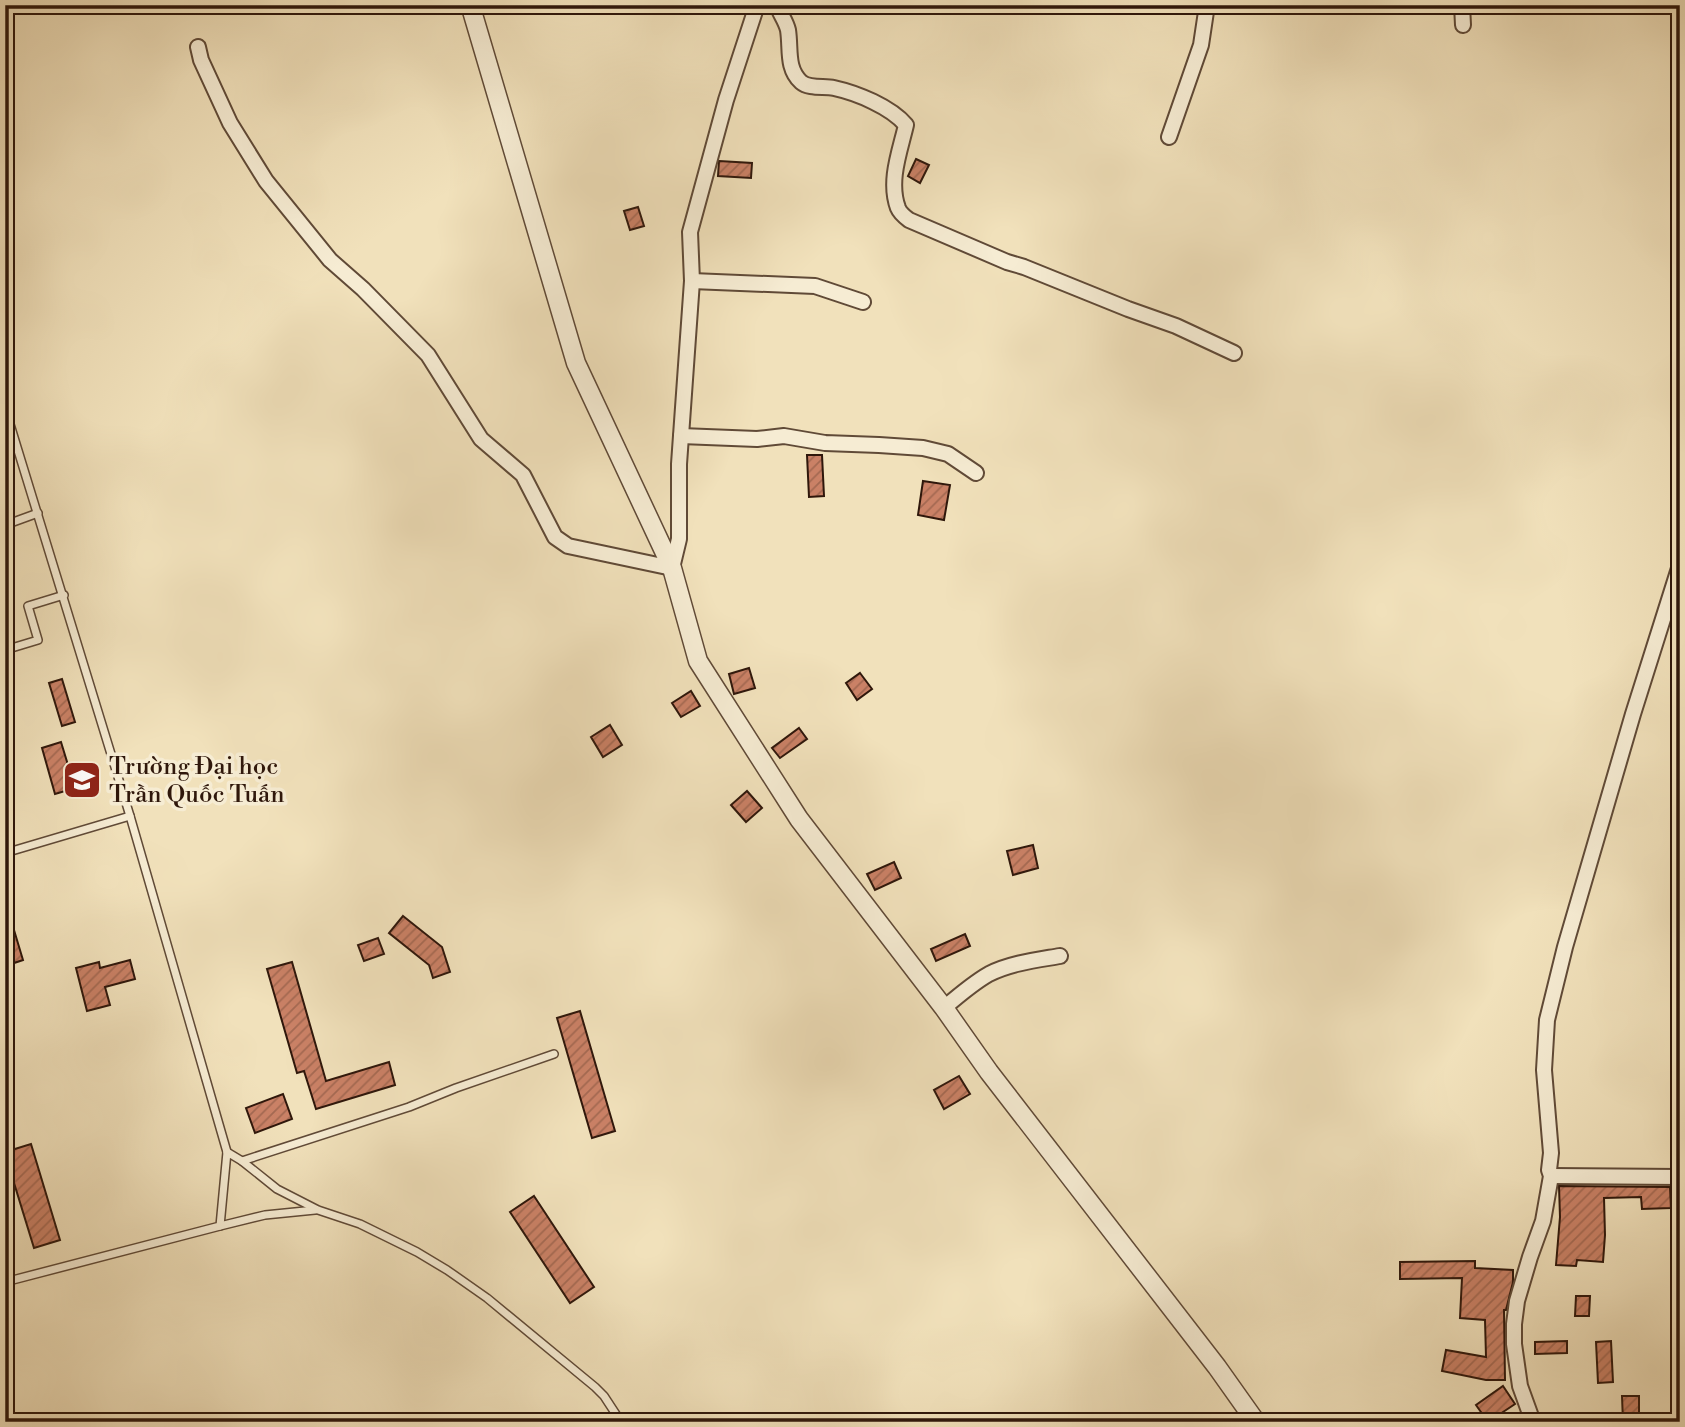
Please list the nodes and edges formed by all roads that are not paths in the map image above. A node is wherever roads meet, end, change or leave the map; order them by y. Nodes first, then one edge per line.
1 (468, 5) edge
2 (757, 5) edge
3 (776, 5) edge
4 (1206, 5) edge
5 (1462, 5) edge
6 (1463, 25) dead end
7 (198, 47) dead end
8 (1169, 136) dead end
9 (692, 281) junction
10 (863, 302) dead end
11 (1234, 353) dead end
12 (5, 408) edge
13 (681, 436) junction
14 (976, 473) dead end
15 (38, 513) junction
16 (5, 526) edge
17 (1680, 565) edge
18 (672, 568) junction
19 (64, 595) junction
20 (1675, 597) edge
21 (5, 650) edge
22 (130, 816) junction
23 (5, 853) edge
24 (1060, 956) dead end
25 (944, 1008) junction
26 (554, 1054) dead end
27 (227, 1152) junction
28 (242, 1161) junction
29 (1551, 1176) junction
30 (1680, 1177) edge
31 (318, 1210) junction
32 (220, 1226) junction
33 (5, 1282) edge
34 (621, 1422) edge
35 (1256, 1422) edge
36 (1533, 1422) edge

1 - 18 street
2 - 9 street
3 - 11 street
4 - 8 street
5 - 6 street
7 - 18 street
9 - 10 street
9 - 13 street
12 - 15 lane
13 - 14 street
13 - 18 street
15 - 16 lane
15 - 19 lane
17 - 20 street
18 - 25 street
19 - 21 lane
19 - 22 lane
20 - 29 street
22 - 23 lane
22 - 27 lane
24 - 25 street
25 - 35 street
26 - 28 lane
27 - 28 lane
27 - 32 lane
28 - 31 lane
29 - 30 street
29 - 36 street
31 - 32 lane
31 - 34 lane
32 - 33 lane

